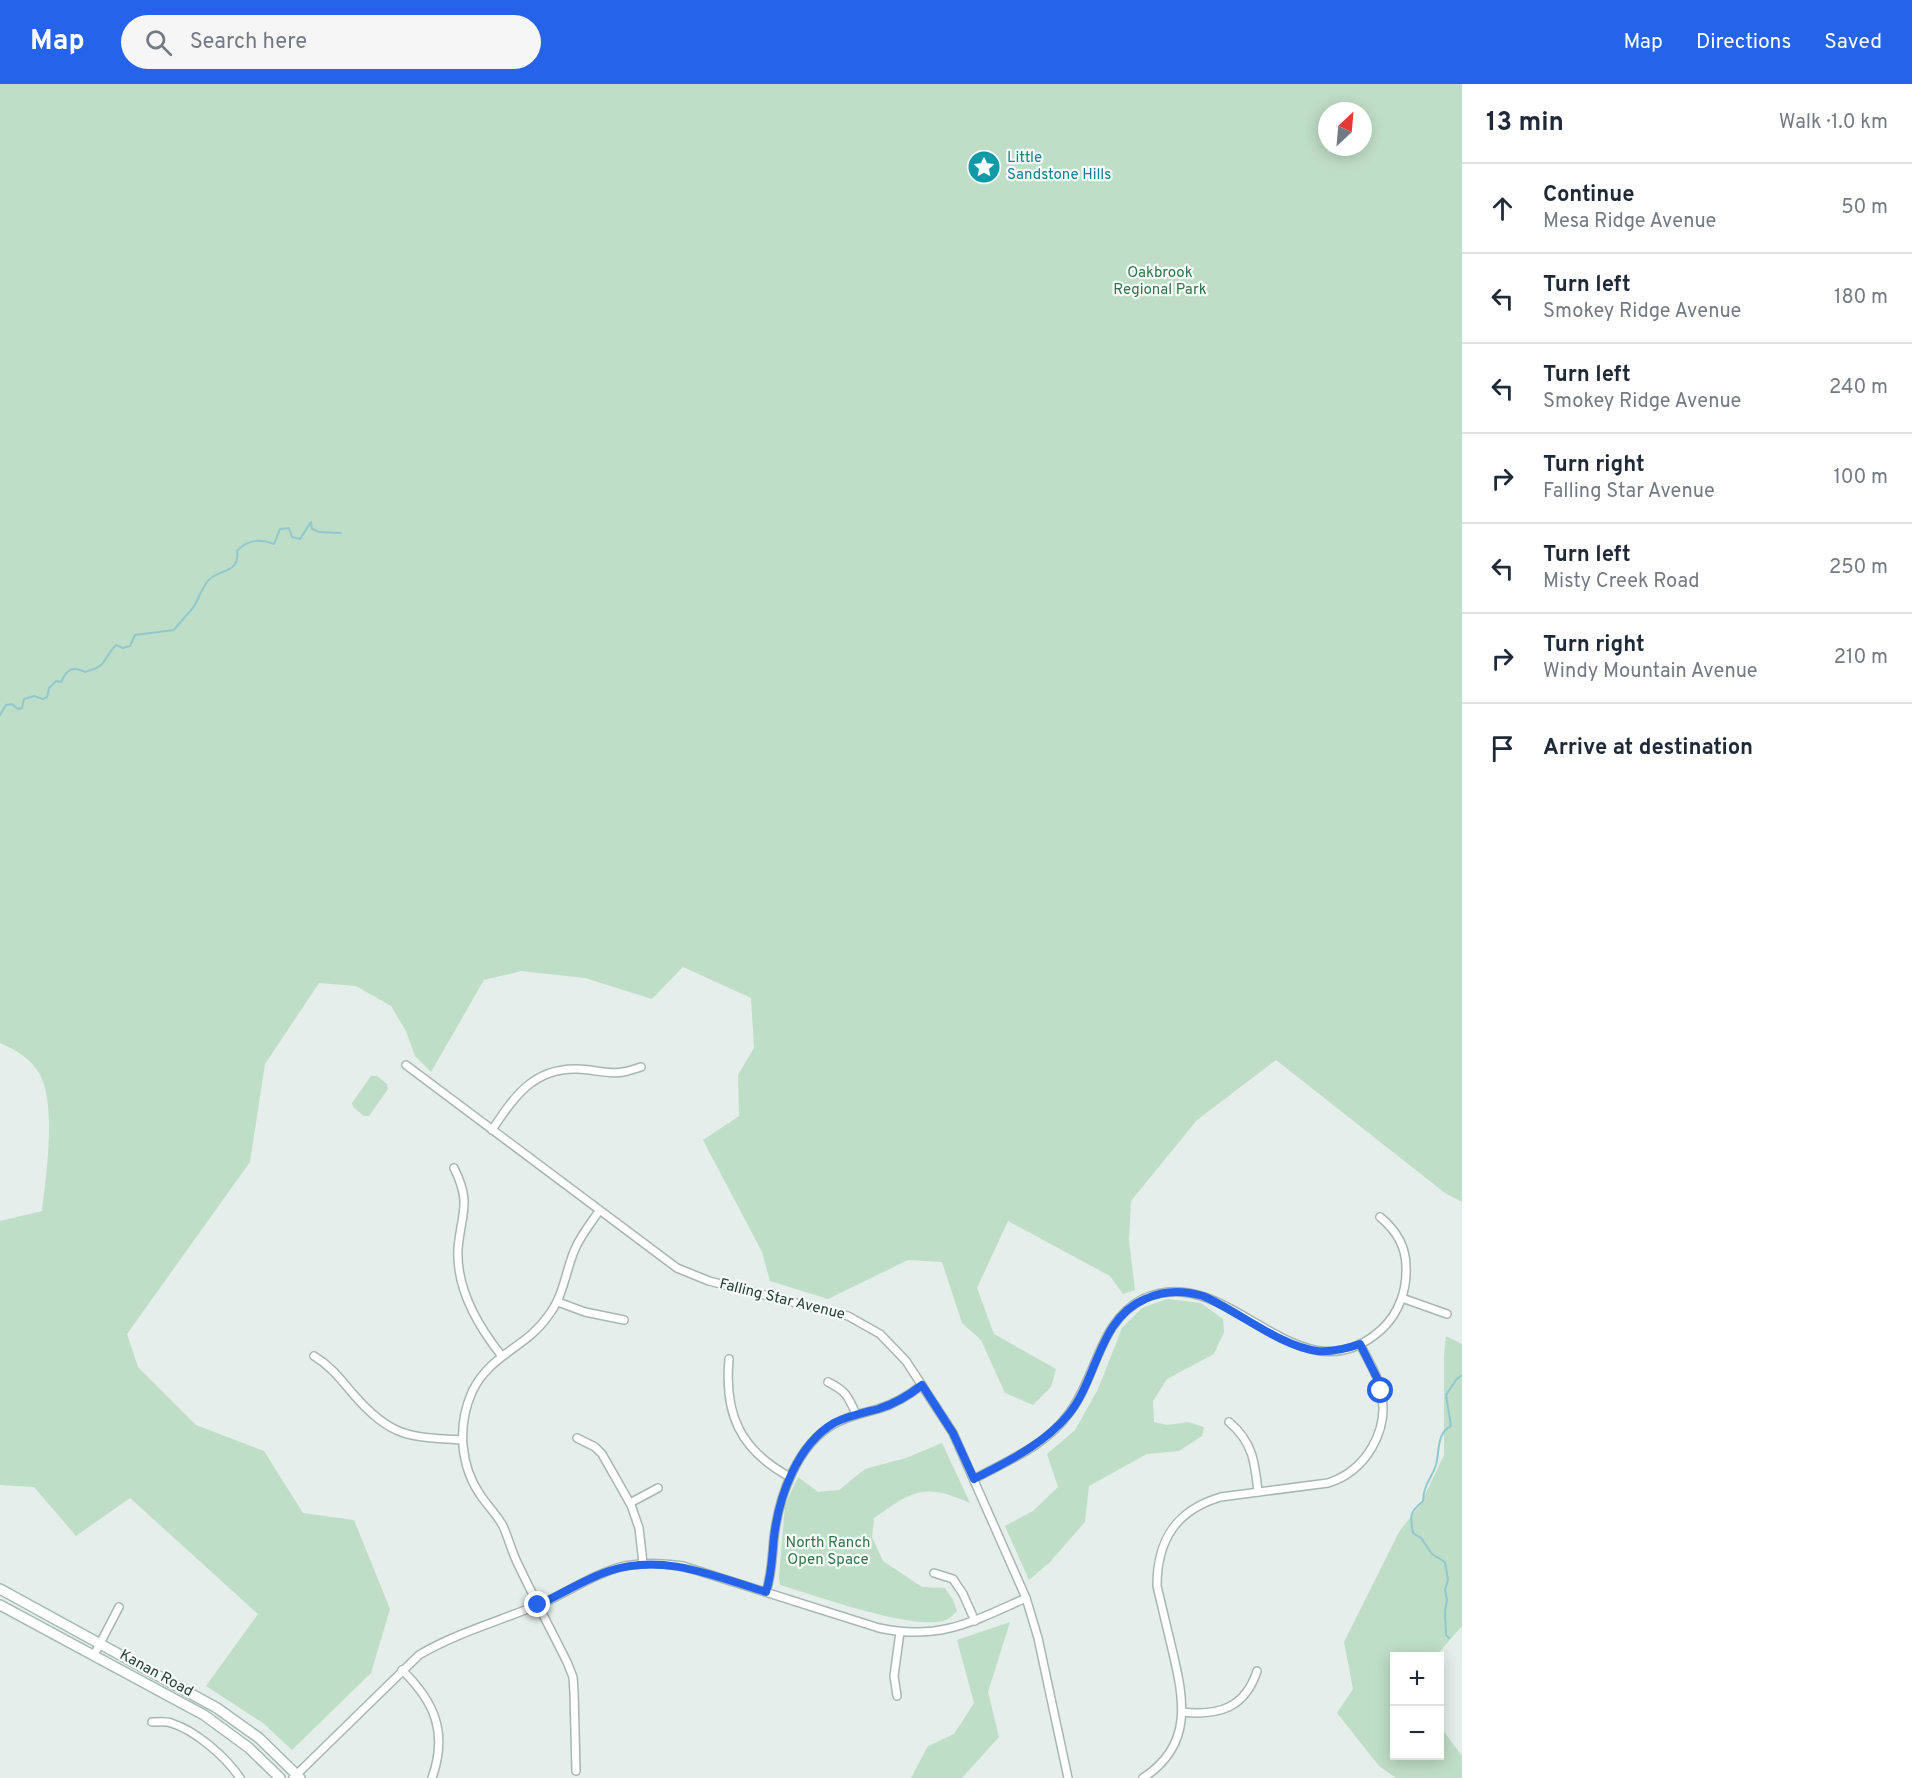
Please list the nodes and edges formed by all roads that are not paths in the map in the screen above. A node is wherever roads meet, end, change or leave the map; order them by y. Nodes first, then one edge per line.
1 (406, 1065) dead end
2 (641, 1067) dead end
3 (492, 1130) junction
4 (454, 1168) dead end
5 (599, 1211) junction
6 (1380, 1217) dead end
7 (1402, 1298) junction
8 (558, 1302) junction
9 (1447, 1314) dead end
10 (624, 1320) dead end
11 (1360, 1344) junction
12 (501, 1355) junction
13 (314, 1356) dead end
14 (729, 1359) dead end
15 (828, 1382) dead end
16 (922, 1385) junction
17 (856, 1414) junction
18 (1229, 1422) dead end
19 (577, 1438) dead end
20 (462, 1440) junction
21 (790, 1477) junction
22 (974, 1479) junction
23 (658, 1488) dead end
24 (1258, 1492) junction
25 (630, 1503) junction
26 (643, 1563) junction
27 (934, 1573) dead end
28 (0, 1589) edge
29 (766, 1592) junction
30 (1026, 1598) junction
31 (0, 1605) edge
32 (538, 1605) junction
33 (119, 1607) dead end
34 (975, 1621) junction
35 (900, 1632) junction
36 (99, 1643) junction
37 (94, 1655) junction
38 (402, 1670) junction
39 (1257, 1671) dead end
40 (897, 1696) dead end
41 (1182, 1712) junction
42 (152, 1722) dead end
43 (576, 1771) dead end
44 (296, 1777) edge
45 (240, 1778) edge
46 (280, 1778) edge
47 (432, 1778) edge
48 (1068, 1778) edge
49 (1143, 1778) edge

1 - 3 street, Falling Star Avenue
2 - 3 street
3 - 5 street, Falling Star Avenue
4 - 12 street
5 - 8 street
5 - 16 street, Falling Star Avenue
6 - 7 street
7 - 9 street
7 - 11 street
8 - 10 street
8 - 12 street
11 - 22 street
11 - 24 street
12 - 20 street
13 - 20 street
14 - 21 street
15 - 17 street
16 - 17 street
16 - 22 street, Falling Star Avenue
17 - 21 street
18 - 24 street
19 - 25 street
20 - 32 street
21 - 29 street
22 - 30 street, Falling Star Avenue
23 - 25 street
24 - 41 street
25 - 26 street
26 - 29 street
26 - 32 street
27 - 34 street
28 - 36 main road, Kanan Road
29 - 35 street
30 - 34 street
30 - 48 street, Falling Star Avenue
31 - 37 main road, Kanan Road
32 - 38 street
32 - 43 street
33 - 36 street
34 - 35 street
35 - 40 street
36 - 37 street
36 - 44 main road, Kanan Road
37 - 46 main road, Kanan Road
38 - 44 street
38 - 47 street
39 - 41 street
41 - 49 street
42 - 45 street

